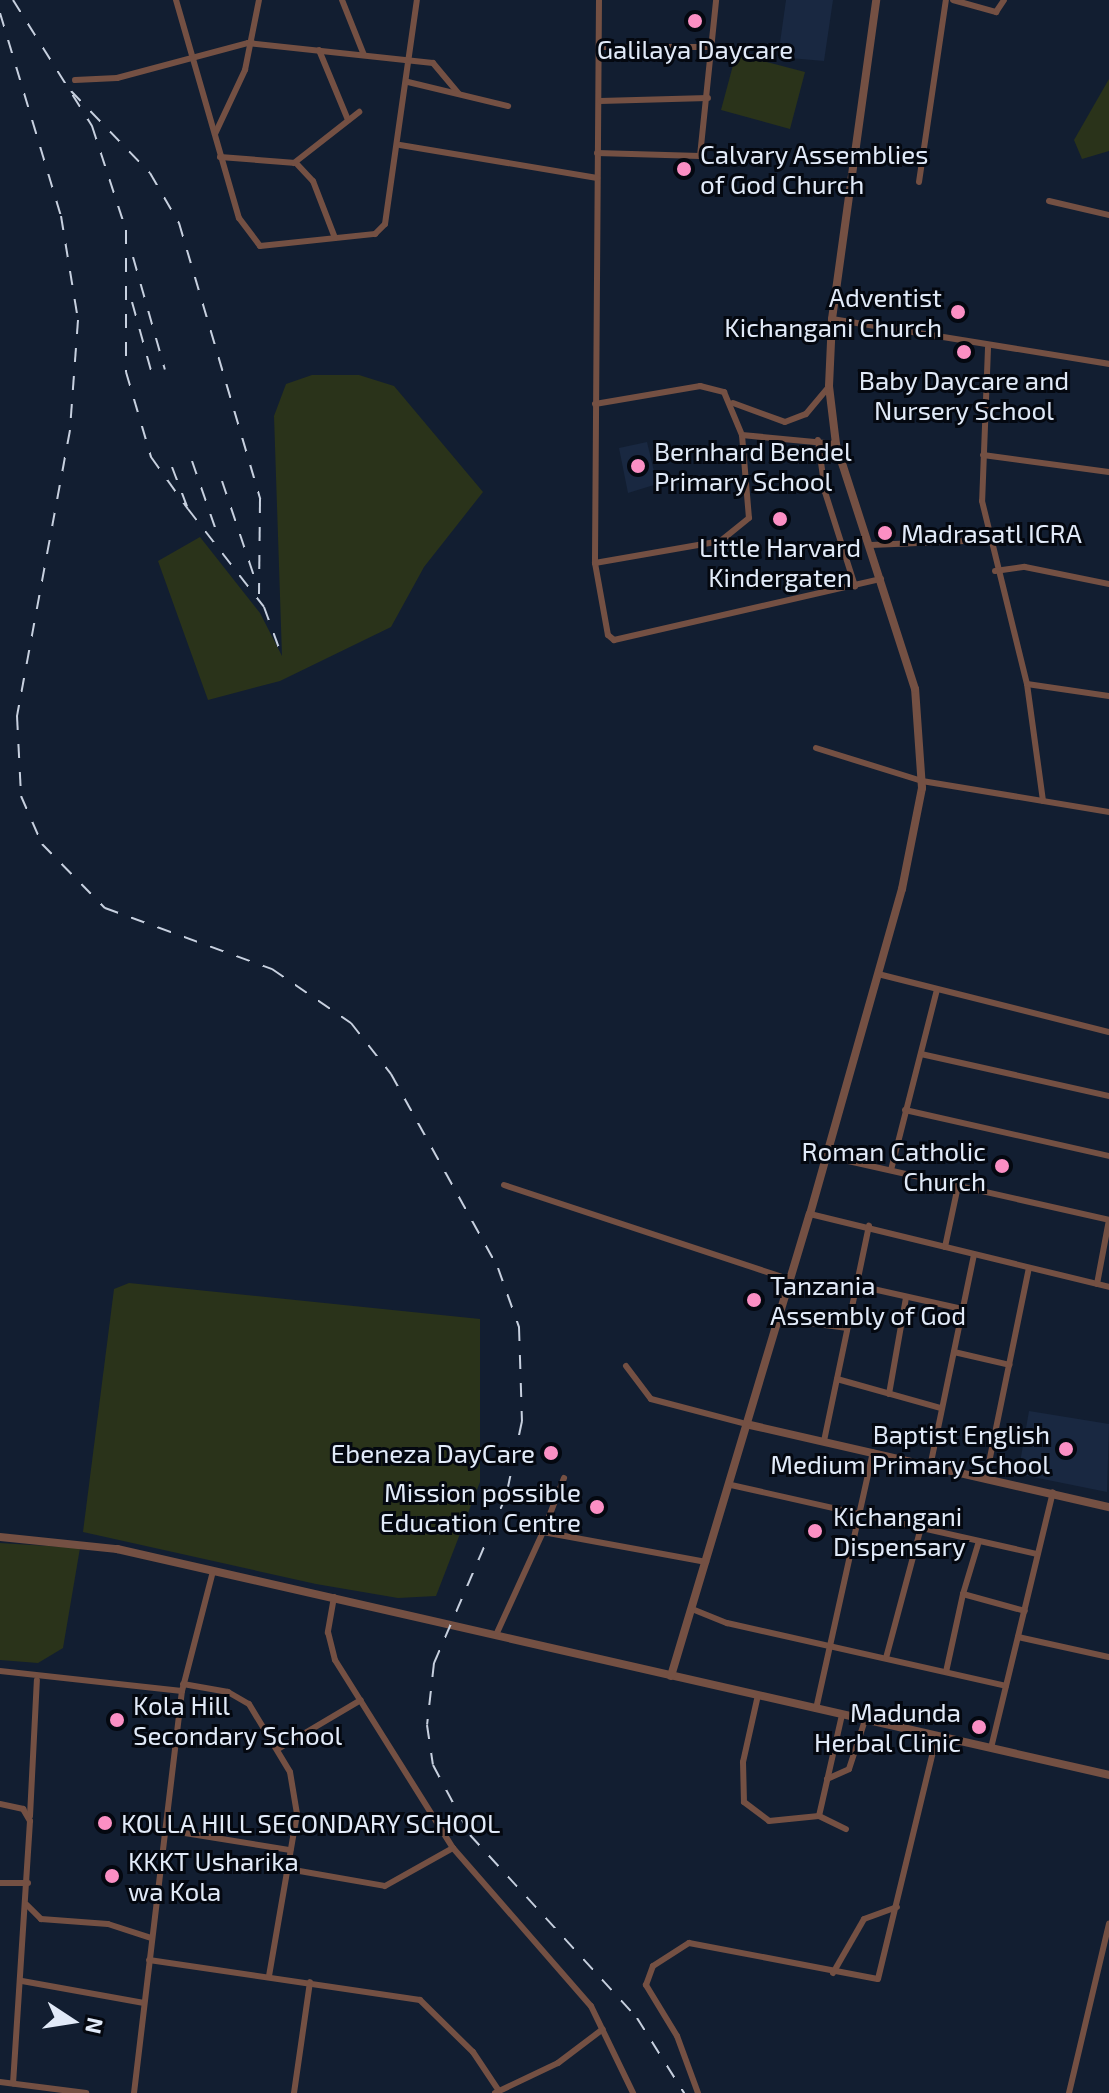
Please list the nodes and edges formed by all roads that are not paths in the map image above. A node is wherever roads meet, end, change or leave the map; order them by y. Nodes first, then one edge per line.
1 (176, 0) edge
2 (259, 0) edge
3 (342, 0) edge
4 (417, 0) edge
5 (599, 0) edge
6 (716, 0) edge
7 (876, 0) edge
8 (946, 0) edge
9 (953, 0) edge
10 (1004, 0) edge
11 (248, 43) junction
12 (600, 47) junction
13 (712, 47) junction
14 (319, 50) junction
15 (364, 55) junction
16 (411, 60) junction
17 (189, 61) junction
18 (75, 80) dead end
19 (408, 82) junction
20 (459, 94) junction
21 (708, 98) junction
22 (600, 101) junction
23 (508, 106) dead end
24 (359, 112) dead end
25 (348, 120) junction
26 (215, 137) junction
27 (400, 145) junction
28 (597, 153) junction
29 (220, 157) junction
30 (294, 163) junction
31 (597, 178) junction
32 (919, 182) dead end
33 (1049, 201) dead end
34 (1109, 215) edge
35 (335, 238) junction
36 (832, 319) junction
37 (988, 348) junction
38 (1109, 364) edge
39 (829, 386) junction
40 (733, 403) junction
41 (595, 404) junction
42 (779, 422) junction
43 (742, 435) junction
44 (791, 438) junction
45 (818, 440) junction
46 (836, 444) junction
47 (983, 455) junction
48 (1109, 472) edge
49 (988, 540) junction
50 (871, 545) junction
51 (595, 563) junction
52 (995, 571) junction
53 (881, 579) junction
54 (1109, 584) edge
55 (855, 586) junction
56 (1027, 684) junction
57 (1109, 696) edge
58 (816, 748) dead end
59 (922, 781) junction
60 (1043, 801) junction
61 (1109, 812) edge
62 (878, 974) junction
63 (937, 990) junction
64 (1109, 1032) edge
65 (921, 1054) junction
66 (1109, 1096) edge
67 (905, 1110) junction
68 (826, 1156) junction
69 (1109, 1156) edge
70 (891, 1170) junction
71 (504, 1185) dead end
72 (958, 1186) junction
73 (810, 1214) junction
74 (1109, 1220) edge
75 (869, 1226) junction
76 (945, 1247) junction
77 (974, 1255) junction
78 (1029, 1268) junction
79 (791, 1280) junction
80 (1097, 1284) junction
81 (855, 1285) junction
82 (1109, 1287) edge
83 (906, 1298) junction
84 (962, 1309) junction
85 (780, 1319) junction
86 (847, 1328) junction
87 (954, 1352) junction
88 (1010, 1365) junction
89 (626, 1366) dead end
90 (837, 1379) junction
91 (889, 1394) junction
92 (941, 1408) junction
93 (750, 1425) junction
94 (824, 1441) junction
95 (873, 1452) junction
96 (930, 1467) junction
97 (986, 1477) junction
98 (564, 1478) dead end
99 (731, 1485) junction
100 (1053, 1492) junction
101 (1109, 1507) edge
102 (859, 1511) junction
103 (554, 1514) junction
104 (921, 1527) junction
105 (543, 1532) junction
106 (561, 1533) junction
107 (0, 1537) edge
108 (979, 1541) junction
109 (1036, 1554) junction
110 (706, 1562) junction
111 (213, 1571) junction
112 (963, 1594) junction
113 (334, 1597) junction
114 (692, 1609) junction
115 (1025, 1611) junction
116 (496, 1635) junction
117 (1018, 1637) junction
118 (832, 1643) junction
119 (1109, 1657) edge
120 (886, 1658) junction
121 (0, 1671) edge
122 (946, 1672) junction
123 (671, 1676) junction
124 (37, 1680) junction
125 (1006, 1686) junction
126 (182, 1688) junction
127 (758, 1695) junction
128 (361, 1700) junction
129 (816, 1709) junction
130 (842, 1715) junction
131 (865, 1720) junction
132 (937, 1736) junction
133 (278, 1749) junction
134 (991, 1749) junction
135 (1109, 1775) edge
136 (827, 1779) junction
137 (0, 1804) edge
138 (819, 1816) junction
139 (30, 1821) junction
140 (846, 1829) dead end
141 (166, 1830) junction
142 (275, 1847) junction
143 (453, 1848) junction
144 (290, 1850) junction
145 (288, 1866) junction
146 (0, 1883) edge
147 (28, 1883) junction
148 (27, 1905) junction
149 (897, 1907) junction
150 (1109, 1924) edge
151 (151, 1938) junction
152 (149, 1960) junction
153 (833, 1973) junction
154 (269, 1976) junction
155 (22, 1981) junction
156 (310, 1982) junction
157 (144, 2003) junction
158 (603, 2029) junction
159 (0, 2082) edge
160 (13, 2083) junction
161 (497, 2092) edge
162 (86, 2093) edge
163 (134, 2093) edge
164 (294, 2093) edge
165 (633, 2093) edge
166 (698, 2093) edge
167 (1069, 2093) edge

1 - 17 street
2 - 11 street
3 - 15 street
4 - 16 street
5 - 12 street
6 - 13 street
7 - 36 street
8 - 32 street
9 - 10 street
11 - 14 street
11 - 17 street
11 - 26 street
12 - 13 street
12 - 22 street
13 - 21 street
14 - 15 street
14 - 25 street
15 - 16 street
16 - 19 street
16 - 20 street
17 - 18 street
17 - 26 street
19 - 20 street
19 - 27 street
20 - 23 street
21 - 22 street
21 - 28 street
22 - 28 street
24 - 25 street
25 - 30 street
26 - 29 street
27 - 31 street
27 - 35 street
28 - 31 street
29 - 30 street
29 - 35 street
30 - 35 street
31 - 41 street
33 - 34 street
36 - 37 street
36 - 39 street
37 - 38 street
37 - 47 street
39 - 42 street
39 - 46 street
40 - 41 street
40 - 42 street
40 - 43 street
41 - 51 street
42 - 44 street
43 - 44 street
43 - 51 street
44 - 45 street
45 - 46 street
45 - 55 street
46 - 50 street
47 - 48 street
47 - 49 street
49 - 50 street
49 - 52 street
50 - 53 street
51 - 55 street
52 - 54 street
52 - 56 street
53 - 55 street
53 - 59 street
56 - 57 street
56 - 60 street
58 - 59 street
59 - 60 street
59 - 62 street
60 - 61 street
62 - 63 street
62 - 68 street
63 - 64 street
63 - 65 street
65 - 66 street
65 - 67 street
67 - 69 street
67 - 70 street
68 - 70 street
68 - 73 street
70 - 72 street
71 - 79 street
72 - 74 street
72 - 76 street
73 - 75 street
73 - 79 street
74 - 80 street
75 - 76 street
75 - 81 street
76 - 77 street
77 - 78 street
77 - 84 street
78 - 80 street
78 - 88 street
79 - 85 street
80 - 82 street
81 - 83 street
81 - 86 street
83 - 84 street
83 - 91 street
84 - 87 street
85 - 86 street
85 - 93 street
86 - 90 street
87 - 88 street
87 - 92 street
88 - 97 street
89 - 93 street
90 - 91 street
90 - 94 street
91 - 92 street
92 - 96 street
93 - 94 street
93 - 99 street
94 - 95 street
95 - 96 street
95 - 102 street
96 - 97 street
97 - 100 street
98 - 103 street
99 - 102 street
99 - 110 street
100 - 101 street
100 - 109 street
102 - 104 street
102 - 118 street
103 - 105 street
103 - 106 street
104 - 108 street
104 - 120 street
105 - 106 street
105 - 116 street
106 - 110 street
107 - 111 street
108 - 109 street
108 - 112 street
109 - 115 street
110 - 114 street
111 - 113 street
111 - 126 street
112 - 115 street
112 - 122 street
113 - 116 street
113 - 128 street
114 - 118 street
114 - 123 street
115 - 117 street
116 - 123 street
117 - 119 street
117 - 125 street
118 - 120 street
118 - 129 street
120 - 122 street
121 - 124 street
122 - 125 street
123 - 127 street
124 - 126 street
124 - 139 street
125 - 134 street
126 - 133 street
126 - 141 street
127 - 129 street
127 - 138 street
128 - 133 street
128 - 143 street
129 - 130 street
130 - 131 street
130 - 136 street
131 - 132 street
131 - 136 street
132 - 134 street
132 - 149 street
133 - 144 street
134 - 135 street
136 - 138 street
137 - 139 street
138 - 140 street
139 - 147 street
141 - 142 street
141 - 151 street
142 - 144 street
142 - 145 street
143 - 145 street
143 - 158 street
144 - 145 street
145 - 154 street
146 - 147 street
147 - 148 street
148 - 151 street
148 - 155 street
149 - 153 street
149 - 153 street
150 - 167 street
151 - 152 street
152 - 154 street
152 - 157 street
153 - 166 street
154 - 156 street
155 - 157 street
155 - 160 street
156 - 161 street
156 - 164 street
157 - 163 street
158 - 161 street
158 - 165 street
159 - 160 street
160 - 162 street

